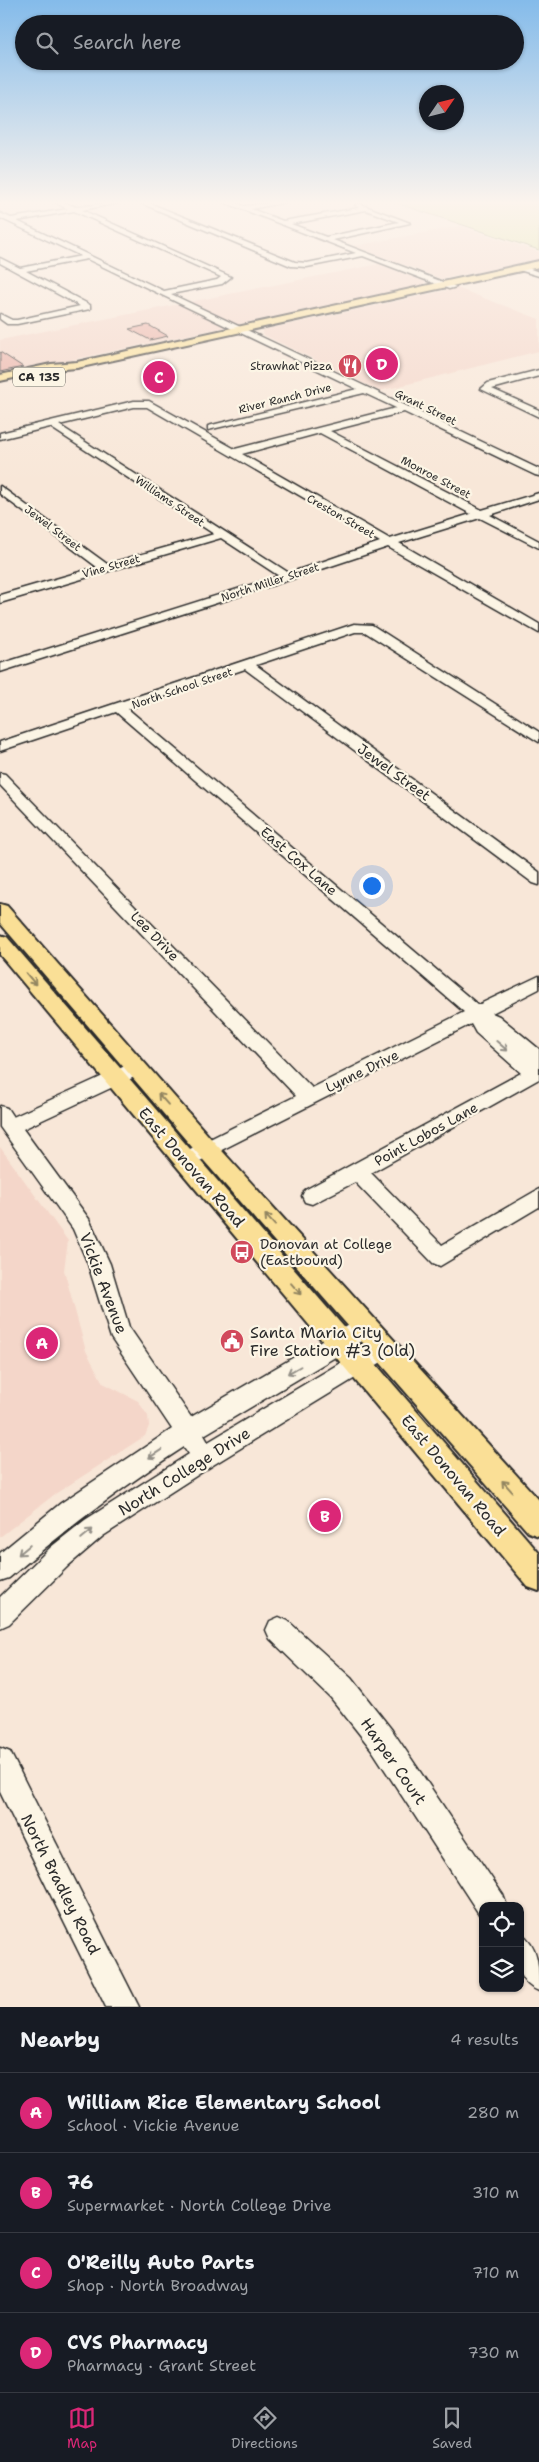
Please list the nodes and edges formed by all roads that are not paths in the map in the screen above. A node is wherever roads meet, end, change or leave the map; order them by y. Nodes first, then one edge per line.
1 (64, 295) edge
2 (167, 295) edge
3 (410, 295) edge
4 (0, 316) edge
5 (244, 331) junction
6 (77, 365) junction
7 (539, 373) edge
8 (0, 378) edge
9 (0, 385) edge
10 (364, 390) junction
11 (403, 409) junction
12 (539, 414) edge
13 (52, 424) junction
14 (211, 428) dead end
15 (321, 430) junction
16 (0, 436) edge
17 (233, 452) junction
18 (539, 473) edge
19 (0, 489) edge
20 (539, 496) edge
21 (480, 514) junction
22 (221, 535) junction
23 (388, 543) junction
24 (539, 545) edge
25 (106, 568) junction
26 (288, 577) junction
27 (0, 598) edge
28 (539, 630) edge
29 (248, 665) junction
30 (0, 668) edge
31 (120, 708) junction
32 (539, 738) edge
33 (0, 747) edge
34 (0, 777) edge
35 (539, 880) edge
36 (0, 910) edge
37 (0, 942) edge
38 (539, 982) edge
39 (477, 1014) junction
40 (537, 1068) edge
41 (125, 1073) junction
42 (308, 1097) junction
43 (5, 1120) edge
44 (196, 1154) junction
45 (357, 1172) junction
46 (312, 1196) dead end
47 (539, 1198) edge
48 (366, 1327) junction
49 (342, 1342) junction
50 (385, 1348) junction
51 (360, 1363) junction
52 (188, 1432) junction
53 (205, 1457) junction
54 (539, 1522) edge
55 (0, 1569) edge
56 (539, 1576) edge
57 (0, 1615) edge
58 (279, 1630) dead end
59 (0, 1762) edge
60 (489, 1902) edge
61 (524, 1954) edge
62 (539, 1976) edge
63 (123, 2007) edge

1 - 4 street
2 - 5 street, Grant Street
3 - 5 main road, CA 135
5 - 6 main road, CA 135
5 - 10 street, Grant Street
6 - 8 main road, CA 135
6 - 9 main road, CA 135
7 - 12 street
10 - 11 street, Grant Street
10 - 14 street, River Ranch Drive
11 - 15 street
11 - 18 street, Grant Street
13 - 16 street
13 - 17 street, Creston Street
13 - 22 street, Williams Street
15 - 17 street
15 - 21 street, Monroe Street
17 - 23 street, Creston Street
19 - 25 street, Jewel Street
20 - 21 street, North Miller Street
21 - 23 street, North Miller Street
21 - 24 street, Monroe Street
22 - 25 street, Vine Street
22 - 26 street, Williams Street
23 - 26 street, North Miller Street
23 - 28 street, Creston Street
25 - 27 street, Vine Street
26 - 30 street, North Miller Street
29 - 31 street, North School Street
29 - 32 street, North School Street
29 - 35 street, Jewel Street
31 - 33 street, North School Street
31 - 39 street, East Cox Lane
34 - 42 street, Lee Drive
36 - 41 main road, East Donovan Road
37 -> 41 main road, East Donovan Road
38 - 39 street, Lynne Drive
39 - 40 street, East Cox Lane
39 - 42 street, Lynne Drive
40 - 45 street, Point Lobos Lane
41 - 43 street
41 - 44 main road, East Donovan Road
42 - 44 street, Lynne Drive
43 - 52 street, Vickie Avenue
48 -> 44 main road, East Donovan Road
44 -> 49 main road, East Donovan Road
45 - 46 street, Point Lobos Lane
45 - 47 street
48 - 49 street, North College Drive
48 - 50 main road, East Donovan Road
49 - 51 main road, East Donovan Road
49 -> 52 street, North College Drive
50 - 51 street, North College Drive
54 -> 50 main road, East Donovan Road
51 - 53 street, North College Drive
51 - 56 main road, East Donovan Road
52 - 53 street, Vickie Avenue
52 -> 55 street, North College Drive
57 -> 53 street, North College Drive
58 - 60 street, Harper Court
59 - 63 street, North Bradley Road
61 - 62 street

